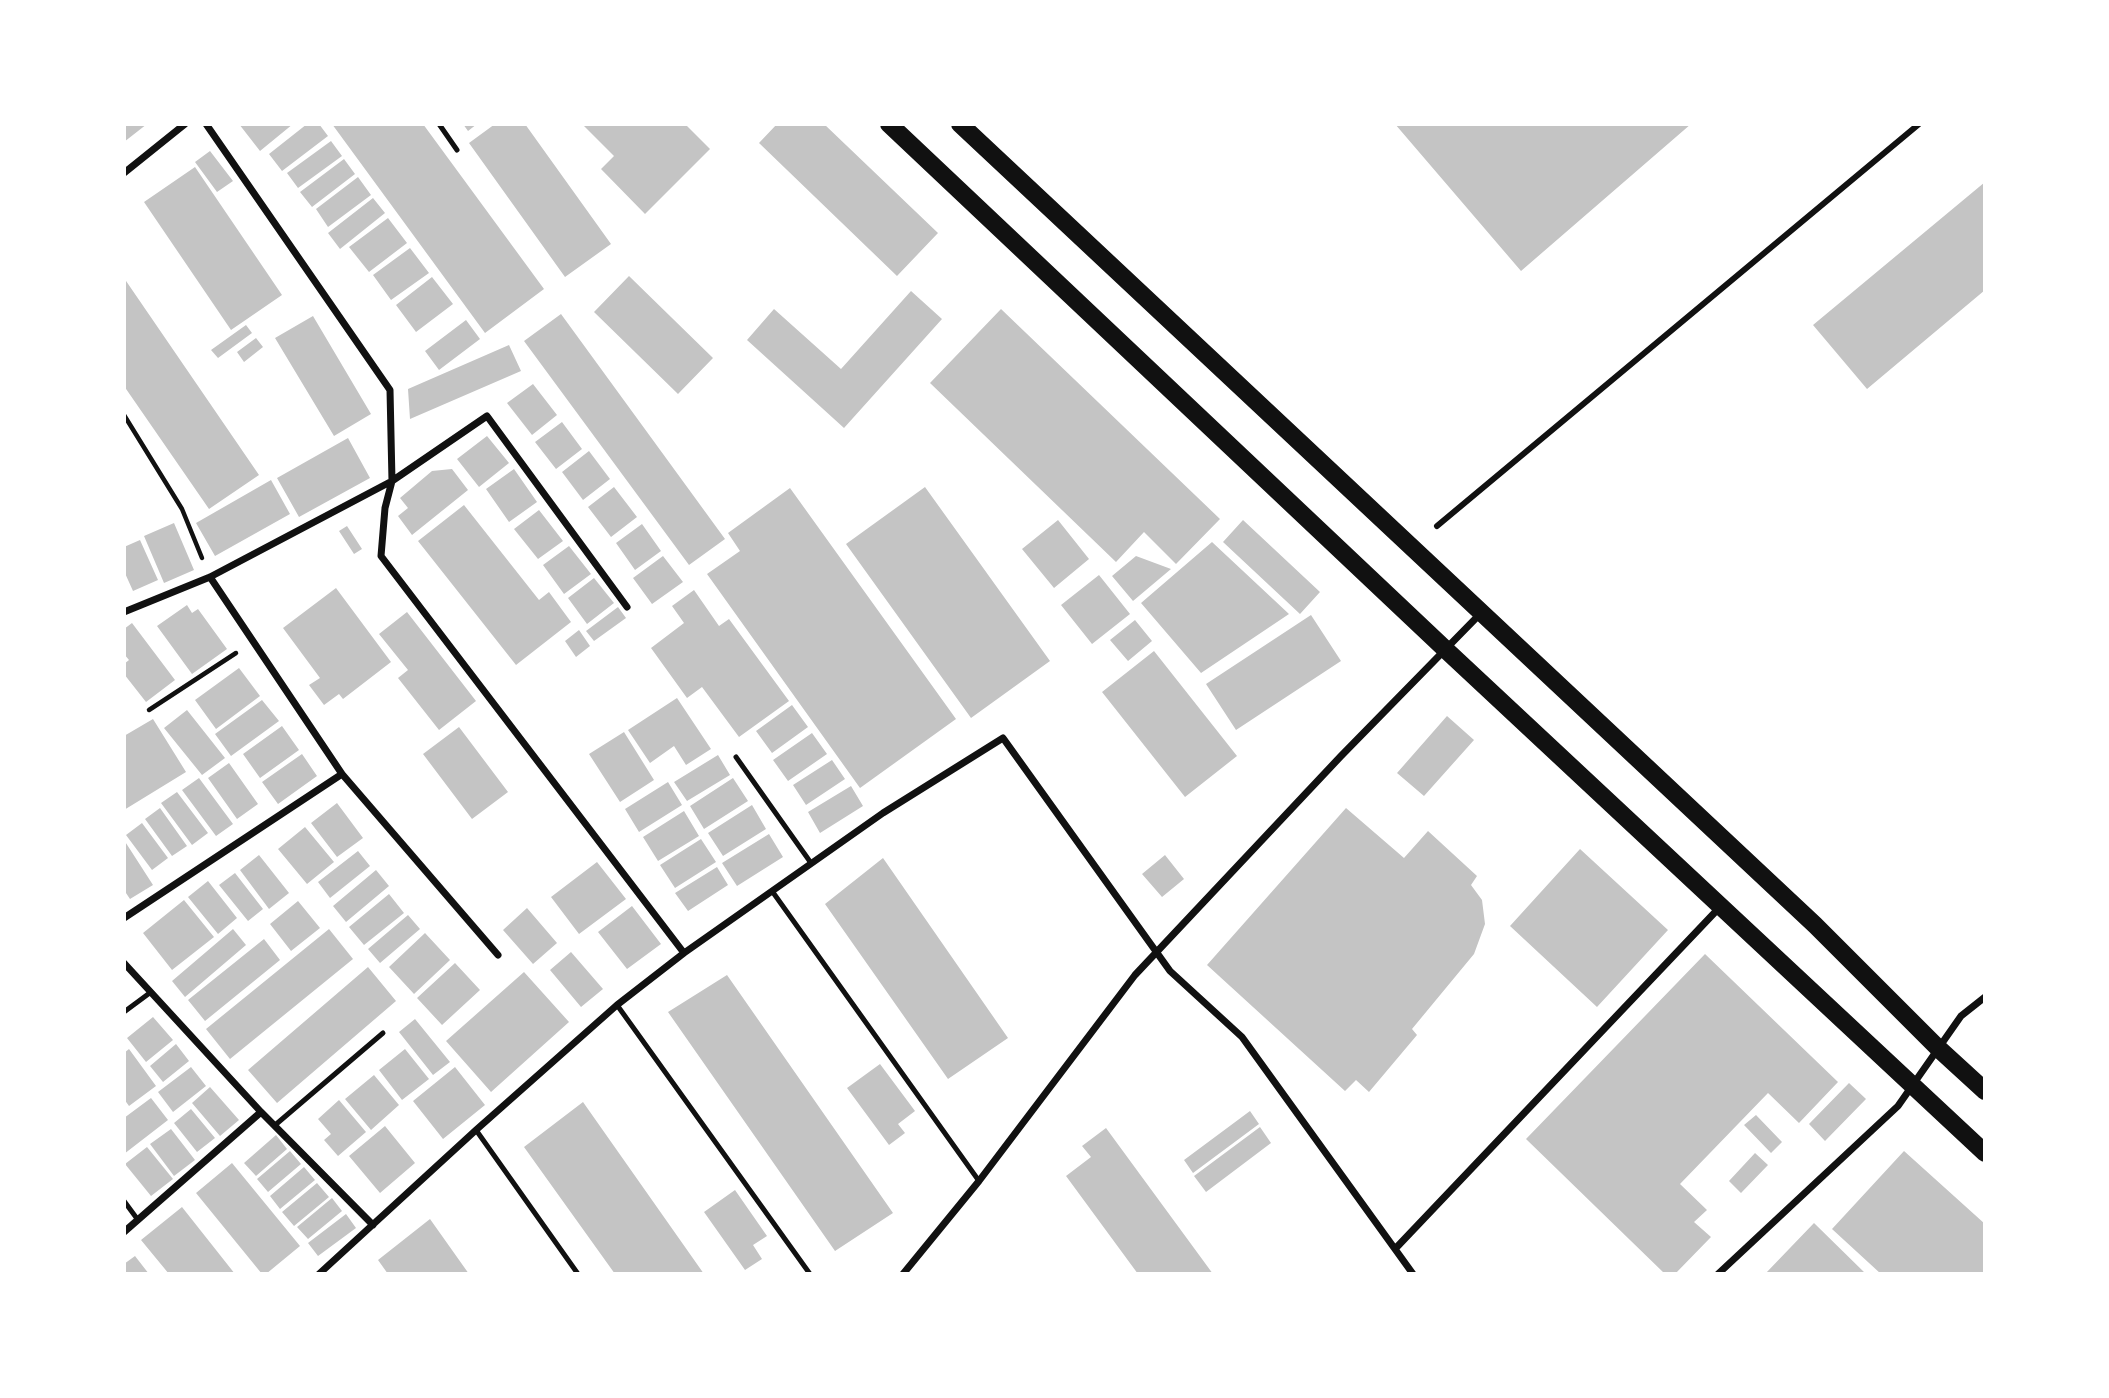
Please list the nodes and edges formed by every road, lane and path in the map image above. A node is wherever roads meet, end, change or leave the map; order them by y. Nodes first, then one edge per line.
1 (185, 124) edge
2 (206, 124) edge
3 (439, 124) edge
4 (890, 124) edge
5 (961, 124) edge
6 (1919, 124) edge
7 (457, 150) dead end
8 (124, 173) edge
9 (124, 415) edge
10 (393, 481) junction
11 (1437, 526) dead end
12 (210, 577) junction
13 (626, 607) dead end
14 (124, 612) edge
15 (1481, 613) junction
16 (254, 642) junction
17 (1445, 649) junction
18 (149, 710) dead end
19 (736, 757) dead end
20 (342, 774) junction
21 (811, 863) junction
22 (772, 891) junction
23 (1720, 907) junction
24 (124, 918) edge
25 (1157, 952) junction
26 (684, 953) junction
27 (498, 955) dead end
28 (124, 963) edge
29 (151, 992) junction
30 (1985, 997) edge
31 (617, 1005) junction
32 (124, 1012) edge
33 (383, 1033) dead end
34 (1938, 1048) junction
35 (1913, 1084) junction
36 (1985, 1091) edge
37 (261, 1112) junction
38 (274, 1126) junction
39 (476, 1130) junction
40 (1985, 1153) edge
41 (979, 1181) junction
42 (124, 1201) edge
43 (138, 1220) junction
44 (373, 1225) junction
45 (124, 1232) edge
46 (1395, 1249) junction
47 (319, 1274) edge
48 (578, 1274) edge
49 (810, 1274) edge
50 (903, 1274) edge
51 (1413, 1274) edge
52 (1718, 1274) edge

1 - 8 street
2 - 10 street
3 - 7 lane
4 - 17 main road
5 - 15 main road
6 - 11 street
9 - 12 path
10 - 12 street
10 - 13 street
10 - 26 street
12 - 14 street
12 - 16 street
15 - 17 street
15 - 34 main road
16 - 18 path
16 - 20 street
17 - 23 main road
17 - 25 street
19 - 21 lane
20 - 24 street
20 - 27 street
21 - 22 street
21 - 25 street
22 - 26 street
22 - 41 lane
23 - 35 main road
23 - 46 street
25 - 41 street
25 - 46 street
26 - 31 street
28 - 29 street
29 - 32 lane
29 - 37 street
30 - 34 street
31 - 39 street
31 - 49 lane
33 - 38 lane
34 - 35 street
34 - 36 main road
35 - 40 main road
35 - 52 street
37 - 38 street
37 - 43 street
38 - 44 street
39 - 44 street
39 - 48 lane
41 - 50 street
42 - 43 lane
43 - 45 street
44 - 47 street
46 - 51 street

